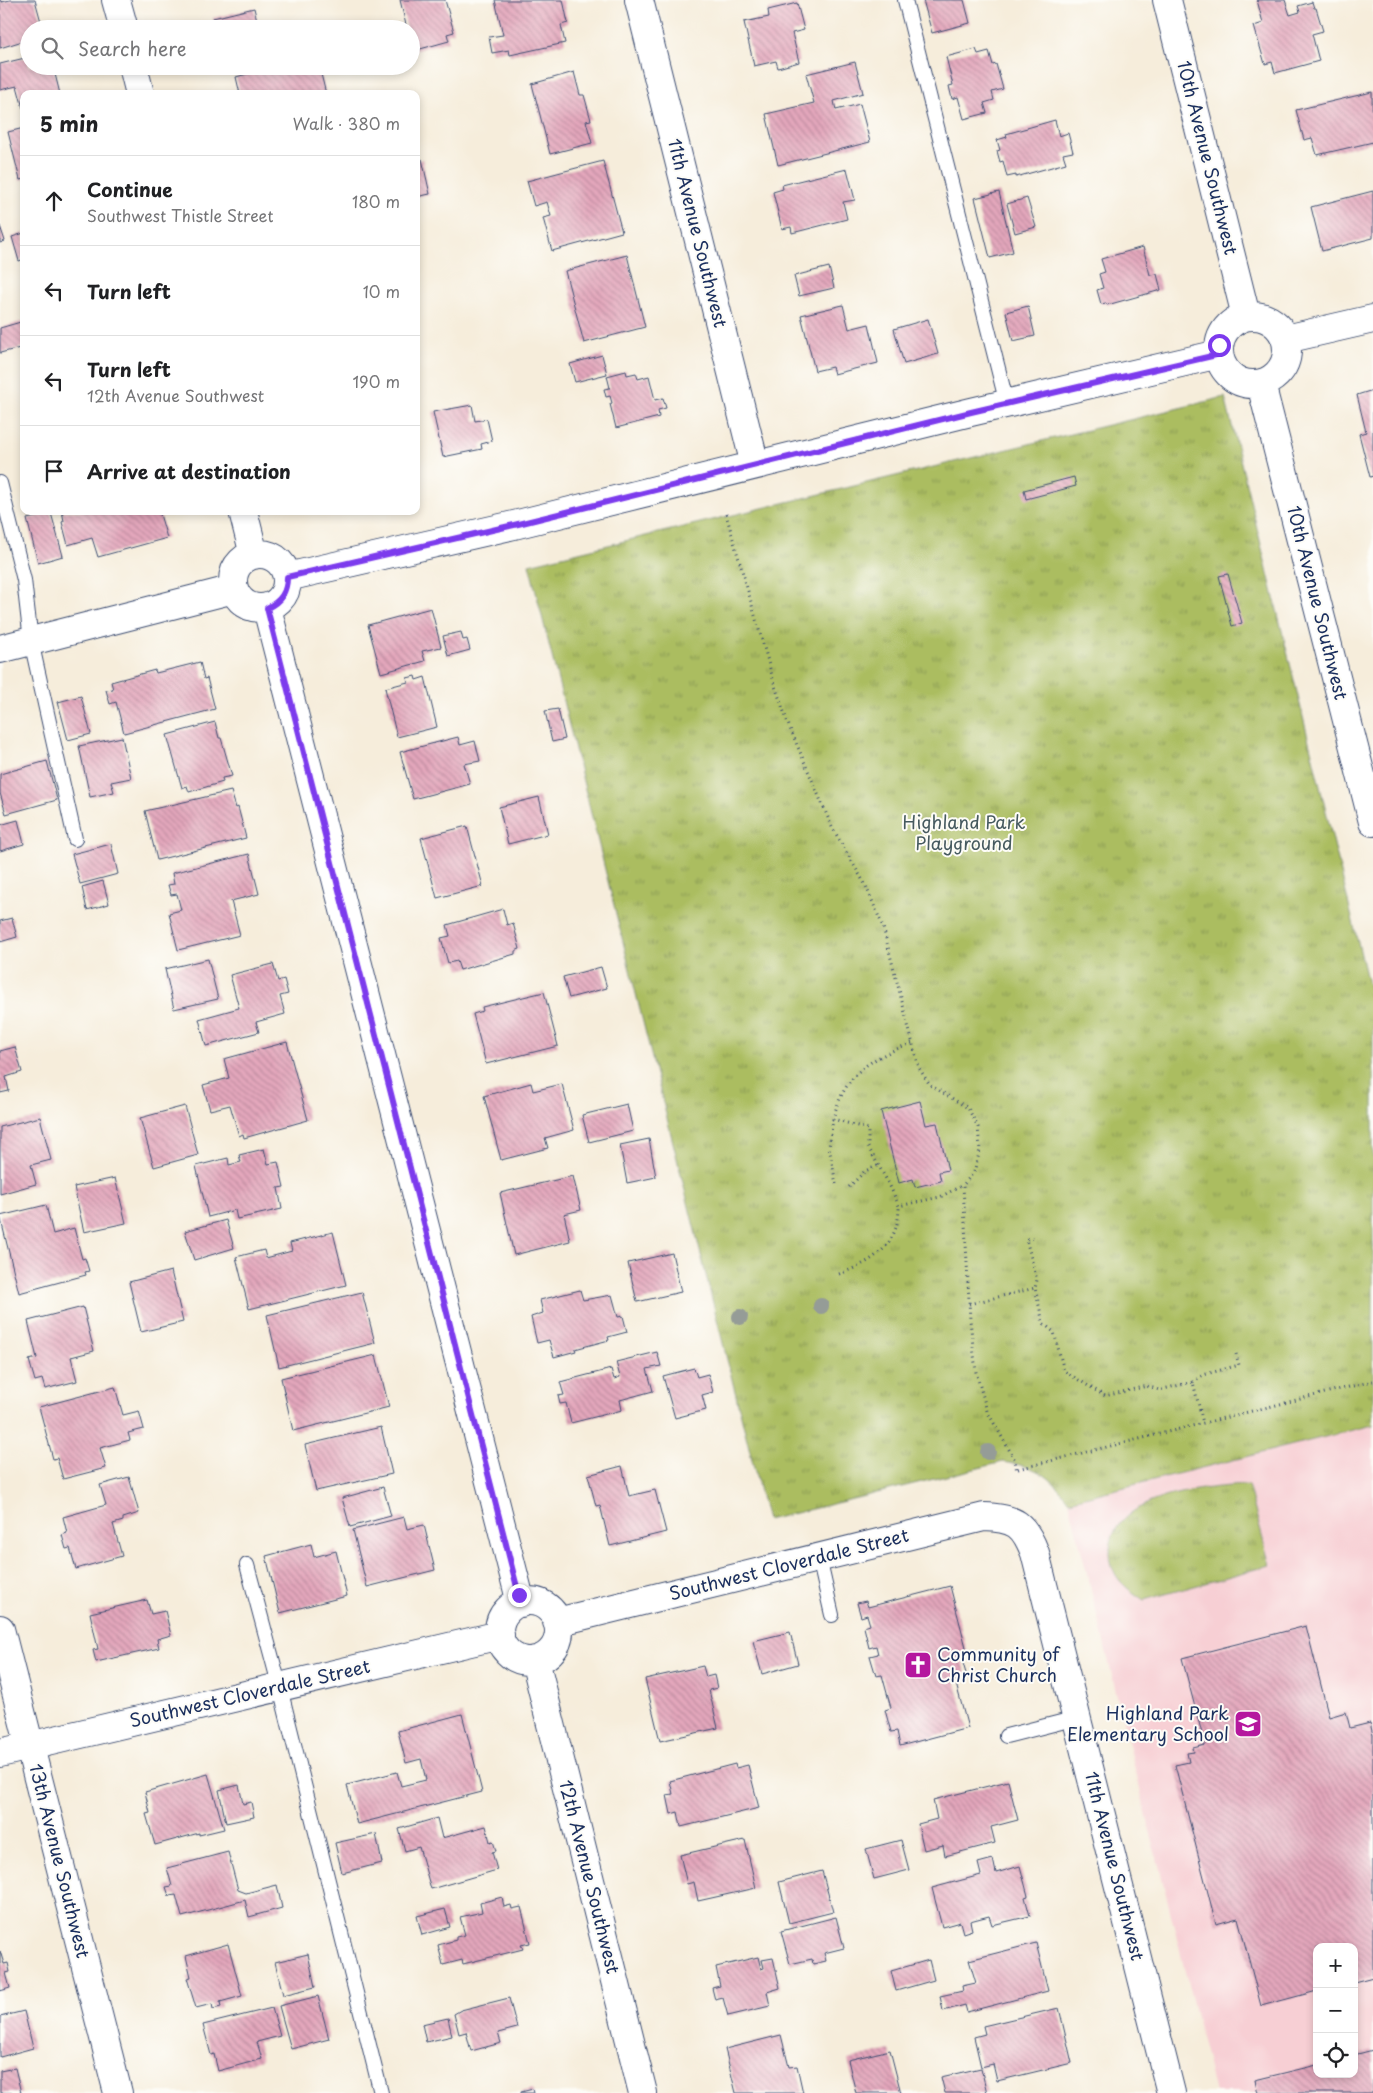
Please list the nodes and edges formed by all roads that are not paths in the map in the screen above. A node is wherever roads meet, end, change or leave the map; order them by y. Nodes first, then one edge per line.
1 (116, 0) edge
2 (639, 0) edge
3 (905, 0) edge
4 (1167, 0) edge
5 (122, 20) edge
6 (135, 75) edge
7 (139, 90) edge
8 (1246, 316) junction
9 (1373, 319) edge
10 (1286, 339) junction
11 (1219, 354) junction
12 (1261, 384) junction
13 (1007, 404) junction
14 (755, 466) junction
15 (0, 484) edge
16 (244, 515) edge
17 (254, 555) junction
18 (287, 577) junction
19 (234, 589) junction
20 (267, 608) junction
21 (31, 641) junction
22 (0, 649) edge
23 (1373, 822) edge
24 (75, 839) dead end
25 (1019, 1527) joint
26 (819, 1558) junction
27 (247, 1565) dead end
28 (521, 1603) junction
29 (832, 1615) dead end
30 (557, 1622) junction
31 (0, 1629) edge
32 (500, 1636) junction
33 (535, 1660) junction
34 (280, 1688) junction
35 (1077, 1718) junction
36 (1006, 1736) dead end
37 (29, 1746) junction
38 (0, 1753) edge
39 (118, 2093) edge
40 (381, 2093) edge
41 (643, 2093) edge
42 (1171, 2093) edge

1 - 5 street
2 - 14 street, 11th Avenue Southwest
3 - 13 lane
4 - 8 street, 10th Avenue Southwest
6 - 7 street
8 - 10 street
8 - 11 street
9 - 10 street
10 - 12 street
11 - 12 street
11 - 13 street
12 - 23 street, 10th Avenue Southwest
13 - 14 street
14 - 18 street
15 - 21 lane
16 - 17 street
17 - 18 street
17 - 19 street
18 - 20 street
19 - 20 street
19 - 21 street
20 - 28 street
21 - 22 street
21 - 24 lane
25 - 26 street, Southwest Cloverdale Street
25 - 35 street, 11th Avenue Southwest
26 - 29 lane
26 - 30 street, Southwest Cloverdale Street
27 - 34 lane
28 - 30 street
28 - 32 street
30 - 33 street
31 - 37 street, 13th Avenue Southwest
32 - 33 street
32 - 34 street, Southwest Cloverdale Street
33 - 41 street, 12th Avenue Southwest
34 - 37 street, Southwest Cloverdale Street
34 - 40 lane
35 - 36 lane
35 - 42 street, 11th Avenue Southwest
37 - 38 street, Southwest Cloverdale Street
37 - 39 street, 13th Avenue Southwest

